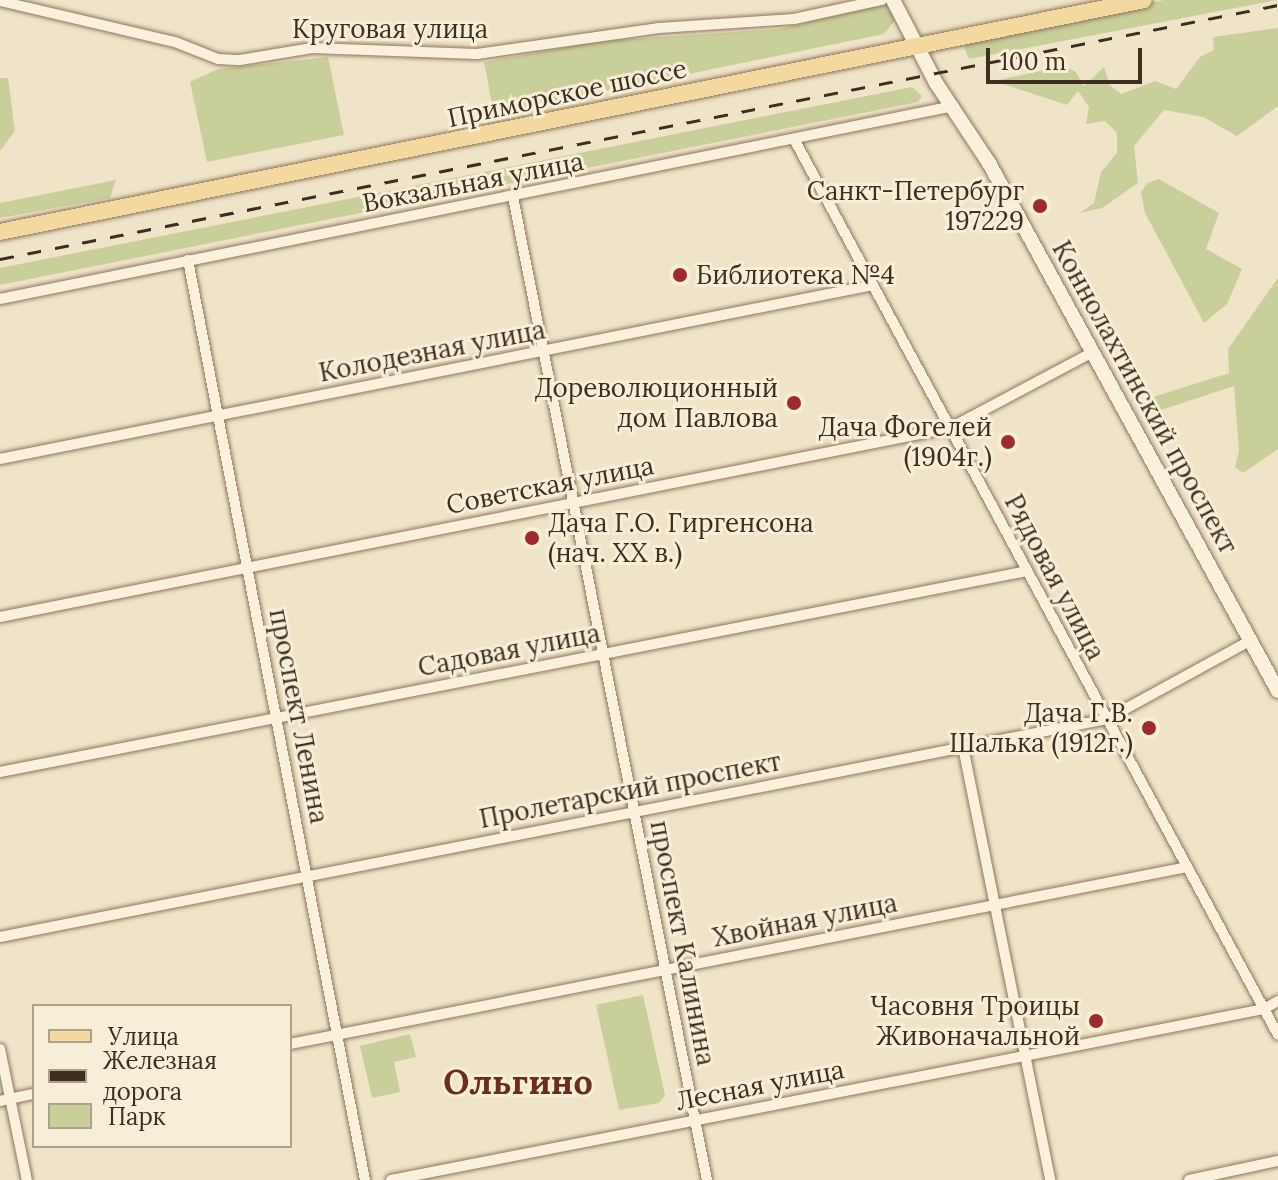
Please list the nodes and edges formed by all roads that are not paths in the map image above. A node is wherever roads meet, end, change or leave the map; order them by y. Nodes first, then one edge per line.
1 (882, 0) edge
2 (893, 0) edge
3 (1144, 0) edge
4 (0, 1) edge
5 (916, 46) junction
6 (954, 106) junction
7 (794, 139) junction
8 (513, 197) junction
9 (0, 232) edge
10 (188, 260) junction
11 (873, 285) junction
12 (0, 299) edge
13 (544, 351) junction
14 (1093, 352) junction
15 (218, 416) junction
16 (950, 428) junction
17 (0, 459) edge
18 (574, 503) junction
19 (248, 568) junction
20 (1027, 571) junction
21 (0, 617) edge
22 (1251, 640) junction
23 (604, 654) junction
24 (1278, 691) edge
25 (277, 718) junction
26 (1107, 719) junction
27 (963, 747) junction
28 (0, 772) edge
29 (635, 812) junction
30 (1187, 867) junction
31 (307, 876) junction
32 (995, 905) junction
33 (0, 937) edge
34 (666, 970) junction
35 (1278, 1001) edge
36 (1264, 1009) junction
37 (337, 1034) junction
38 (1278, 1035) edge
39 (292, 1044) edge
40 (0, 1049) edge
41 (1025, 1056) junction
42 (32, 1094) edge
43 (5, 1100) edge
44 (696, 1120) junction
45 (1278, 1161) edge
46 (27, 1180) edge
47 (365, 1180) edge
48 (391, 1180) edge
49 (707, 1180) edge
50 (1050, 1180) edge
51 (1189, 1180) edge

1 - 4 street, Круговая улица
2 - 5 main road, Коннолахтинский проспект
3 - 5 main road, Приморское шоссе
5 - 6 main road, Коннолахтинский проспект
5 - 9 main road, Приморское шоссе
6 - 7 street, Вокзальная улица
6 - 14 main road, Коннолахтинский проспект
7 - 8 street, Вокзальная улица
7 - 11 street, Рядовая улица
8 - 10 street, Вокзальная улица
8 - 13 street, проспект Калинина
10 - 12 street, Вокзальная улица
10 - 15 street, проспект Ленина
11 - 13 street, Колодезная улица
11 - 16 street, Рядовая улица
13 - 15 street, Колодезная улица
13 - 18 street, проспект Калинина
14 - 16 street, Советская улица
14 - 22 main road, Коннолахтинский проспект
15 - 17 street, Колодезная улица
15 - 19 street, проспект Ленина
16 - 18 street, Советская улица
16 - 20 street, Рядовая улица
18 - 19 street, Советская улица
18 - 23 street, проспект Калинина
19 - 21 street, Советская улица
19 - 25 street, проспект Ленина
20 - 23 street, Садовая улица
20 - 26 street, Рядовая улица
22 - 24 main road, Коннолахтинский проспект
22 - 26 street, Пролетарский проспект
23 - 25 street, Садовая улица
23 - 29 street, проспект Калинина
25 - 28 street, Садовая улица
25 - 31 street, проспект Ленина
26 - 27 street, Пролетарский проспект
26 - 30 street, Рядовая улица
27 - 29 street, Пролетарский проспект
27 - 32 street
29 - 31 street, Пролетарский проспект
29 - 34 street, проспект Калинина
30 - 32 street, Хвойная улица
30 - 36 street, Рядовая улица
31 - 33 street, Пролетарский проспект
31 - 37 street, проспект Ленина
32 - 34 street, Хвойная улица
32 - 41 street
34 - 37 street, Хвойная улица
34 - 44 street, проспект Калинина
35 - 36 street, Лесная улица
36 - 38 street, Рядовая улица
36 - 41 street, Лесная улица
37 - 39 street, Хвойная улица
37 - 47 street, проспект Ленина
40 - 43 street
41 - 44 street, Лесная улица
41 - 50 street
42 - 43 street
43 - 46 street
44 - 48 street, Лесная улица
44 - 49 street, проспект Калинина
45 - 51 street

